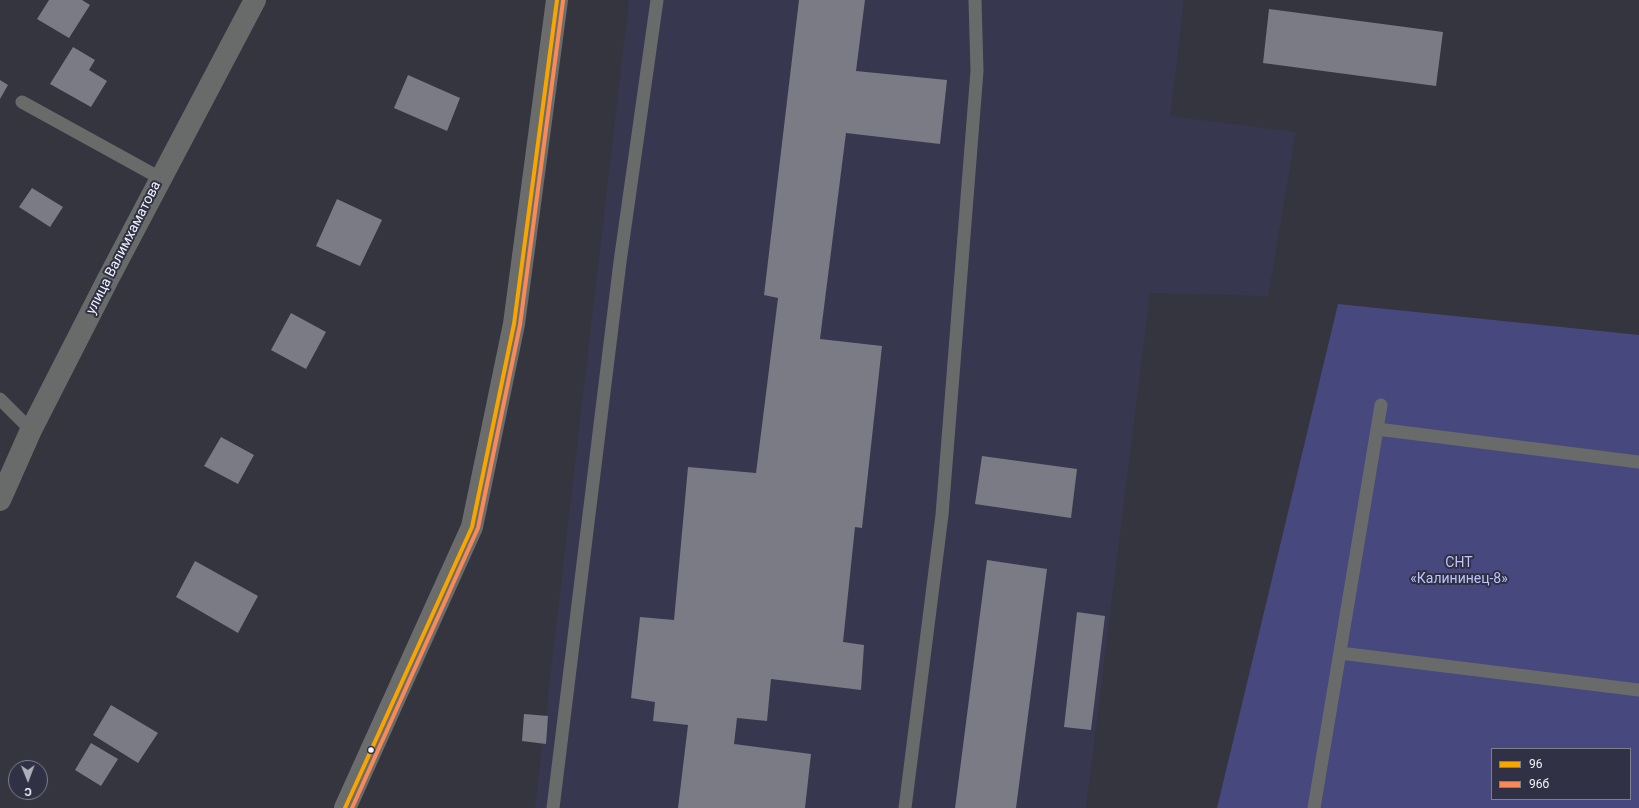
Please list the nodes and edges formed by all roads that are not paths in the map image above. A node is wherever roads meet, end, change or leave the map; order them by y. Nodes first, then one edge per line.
1 (255, 0) edge
2 (556, 0) edge
3 (657, 0) edge
4 (975, 0) edge
5 (22, 102) dead end
6 (160, 178) junction
7 (0, 399) edge
8 (1381, 405) dead end
9 (31, 430) junction
10 (1377, 430) junction
11 (1639, 462) edge
12 (0, 500) edge
13 (1340, 653) junction
14 (1639, 690) edge
15 (345, 808) edge
16 (553, 808) edge
17 (905, 808) edge
18 (1314, 808) edge

1 - 6 street, улица Валимхаматова
2 - 15 main road
3 - 16 lane
4 - 17 lane
5 - 6 lane
6 - 9 street, улица Валимхаматова
7 - 9 lane
8 - 10 lane
9 - 12 street, улица Валимхаматова
10 - 11 lane
10 - 13 lane
13 - 14 lane
13 - 18 lane

